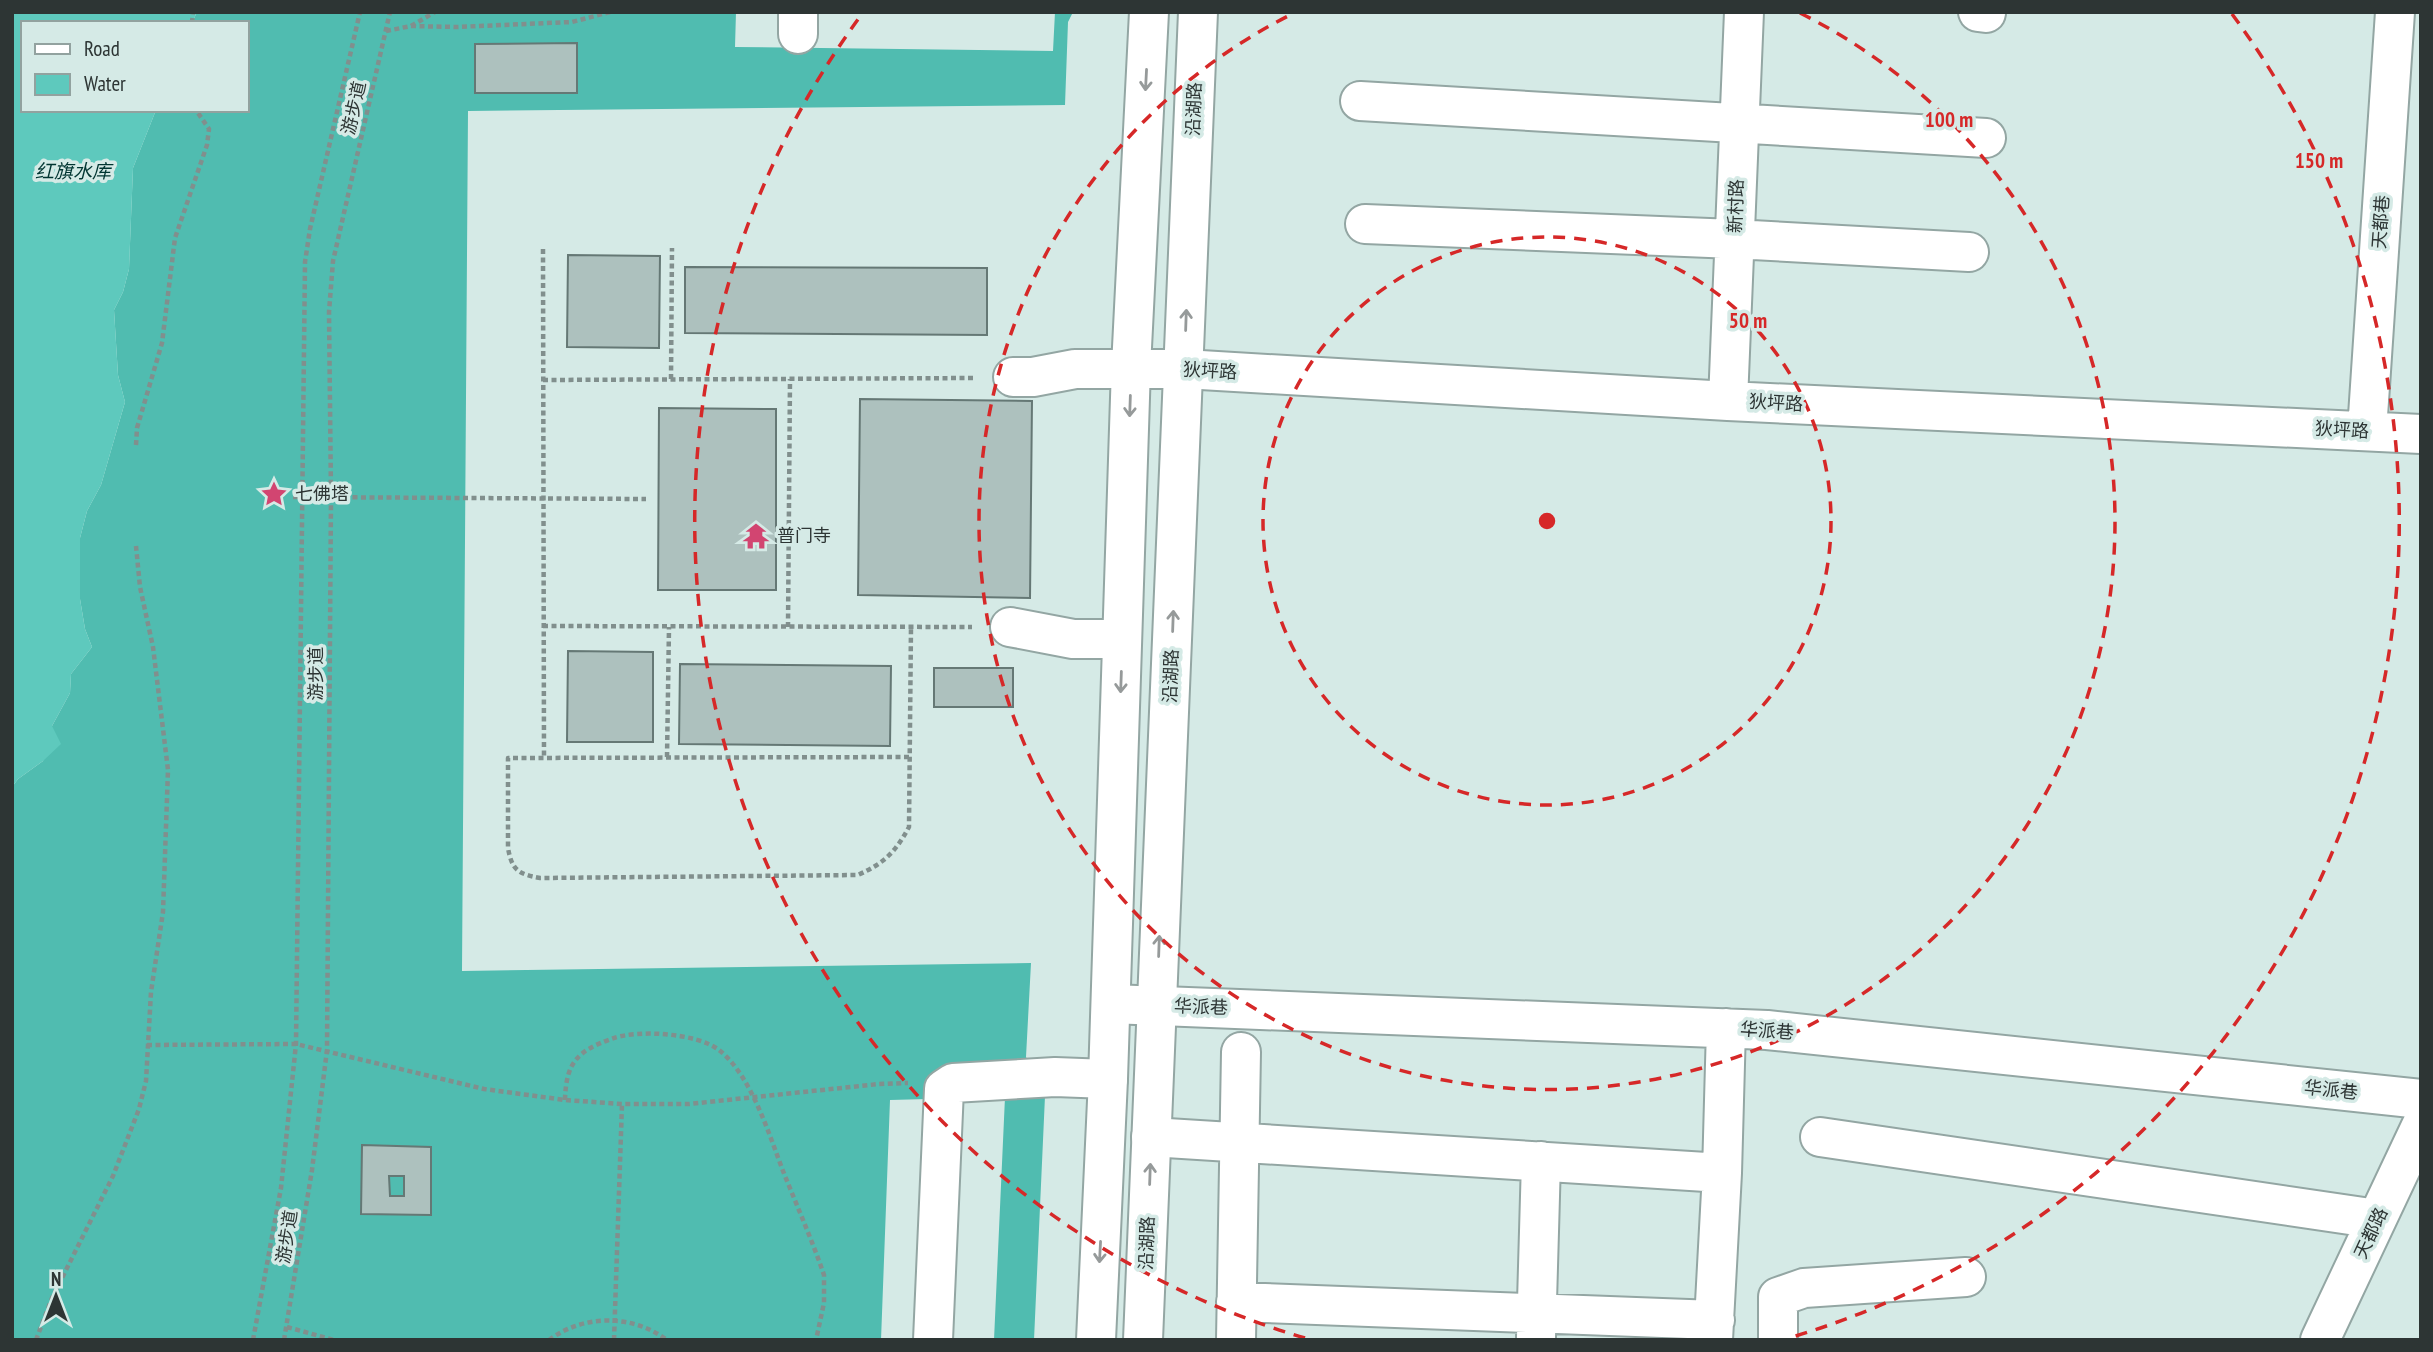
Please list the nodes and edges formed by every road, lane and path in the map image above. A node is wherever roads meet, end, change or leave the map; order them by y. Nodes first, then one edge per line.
1 (360, 12) edge
2 (390, 12) edge
3 (435, 12) edge
4 (610, 12) edge
5 (1149, 12) edge
6 (1198, 12) edge
7 (1744, 12) edge
8 (1978, 12) edge
9 (2395, 12) edge
10 (1986, 13) edge
11 (411, 26) junction
12 (386, 31) junction
13 (1360, 101) dead end
14 (197, 112) edge
15 (1739, 122) junction
16 (1986, 138) dead end
17 (1365, 224) dead end
18 (1734, 239) junction
19 (672, 248) dead end
20 (543, 249) dead end
21 (1969, 252) dead end
22 (1131, 367) junction
23 (1184, 369) junction
24 (1013, 377) joint
25 (671, 379) junction
26 (790, 379) junction
27 (543, 380) junction
28 (1728, 401) junction
29 (2367, 431) junction
30 (2421, 434) edge
31 (136, 445) dead end
32 (302, 496) junction
33 (331, 496) junction
34 (293, 497) dead end
35 (543, 498) junction
36 (646, 499) dead end
37 (136, 546) dead end
38 (543, 626) junction
39 (668, 627) junction
40 (788, 627) junction
41 (911, 627) junction
42 (1010, 627) joint
43 (1122, 639) junction
44 (667, 757) junction
45 (909, 757) junction
46 (544, 758) junction
47 (1111, 1004) junction
48 (1157, 1006) junction
49 (1726, 1028) junction
50 (296, 1044) junction
51 (147, 1045) junction
52 (327, 1050) junction
53 (1241, 1052) dead end
54 (1108, 1079) junction
55 (953, 1083) junction
56 (755, 1099) junction
57 (2421, 1099) edge
58 (565, 1100) junction
59 (622, 1104) junction
60 (2421, 1126) edge
61 (1151, 1137) junction
62 (1820, 1137) dead end
63 (1238, 1142) junction
64 (1541, 1161) junction
65 (1722, 1173) junction
66 (2377, 1219) junction
67 (1966, 1277) dead end
68 (1236, 1301) junction
69 (615, 1320) junction
70 (1537, 1326) edge
71 (287, 1327) junction
72 (1714, 1330) edge
73 (36, 1340) edge
74 (253, 1340) edge
75 (284, 1340) edge
76 (334, 1340) edge
77 (549, 1340) edge
78 (614, 1340) edge
79 (667, 1340) edge
80 (816, 1340) edge
81 (933, 1340) edge
82 (1096, 1340) edge
83 (1143, 1340) edge
84 (1236, 1340) edge
85 (1778, 1340) edge
86 (2320, 1340) edge

1 - 32 path
2 - 12 path, 游步道
3 - 11 path
4 - 11 path
5 -> 22 street
23 -> 6 street, 沿湖路
7 - 15 street, 新村路
8 - 10 street
9 - 29 street, 天都巷
11 - 12 path
12 - 33 path, 游步道
13 - 15 street
14 - 31 path
15 - 16 street
15 - 18 street, 新村路
17 - 18 street
18 - 21 street
18 - 28 street, 新村路
19 - 25 path
20 - 27 path
22 - 23 street, 狄坪路
22 - 24 street, 狄坪路
22 -> 43 street
23 - 28 street, 狄坪路
48 -> 23 street, 沿湖路
24 - 26 path
25 - 26 path
25 - 27 path
26 - 40 path
27 - 35 path
28 - 29 street, 狄坪路
29 - 30 street, 狄坪路
32 - 33 path
32 - 34 path
32 - 50 path
33 - 35 path
33 - 52 path, 游步道
35 - 36 path
35 - 38 path
37 - 51 path
38 - 39 path
38 - 46 path
39 - 40 path
39 - 44 path
40 - 41 path
41 - 42 path
41 - 45 path
42 - 43 street
43 -> 47 street
44 - 45 path
44 - 46 path
45 - 46 path
47 - 48 street, 华派巷
47 - 54 street
48 - 49 street, 华派巷
48 - 61 street, 沿湖路
49 - 57 street, 华派巷
49 - 65 street
50 - 51 path
50 - 52 path
50 - 74 path
51 - 73 path
52 - 58 path
52 - 71 path, 游步道
53 - 63 street
54 - 55 street
54 -> 82 street
55 - 56 path
55 - 81 street
56 - 58 path
56 - 59 path
56 - 80 path
58 - 59 path
59 - 69 path
60 - 66 street, 天都路
61 - 63 street
83 -> 61 street, 沿湖路
62 - 66 street
63 - 64 street
63 - 68 street
64 - 65 street
64 - 70 street
65 - 72 street
66 - 86 street, 天都路
67 - 85 street
68 - 70 street
68 - 84 street
69 - 77 path
69 - 78 path
69 - 79 path
70 - 72 street
71 - 75 path, 游步道
71 - 76 path

